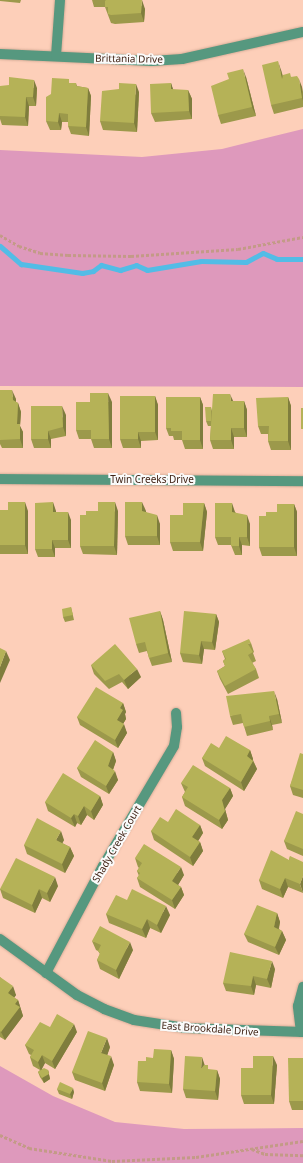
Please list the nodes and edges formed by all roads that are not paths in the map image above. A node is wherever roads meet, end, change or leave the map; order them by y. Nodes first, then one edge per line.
1 (60, 0) edge
2 (303, 32) edge
3 (0, 54) edge
4 (56, 56) junction
5 (0, 479) edge
6 (303, 481) edge
7 (176, 713) dead end
8 (0, 938) edge
9 (46, 972) junction
10 (303, 987) edge
11 (302, 1032) edge

1 - 4 street
2 - 4 street, Brittania Drive
3 - 4 street, Brittania Drive
5 - 6 street, Twin Creeks Drive
7 - 9 street, Shady Creek Court
8 - 9 street, East Brookdale Drive
9 - 11 street, East Brookdale Drive
10 - 11 street

